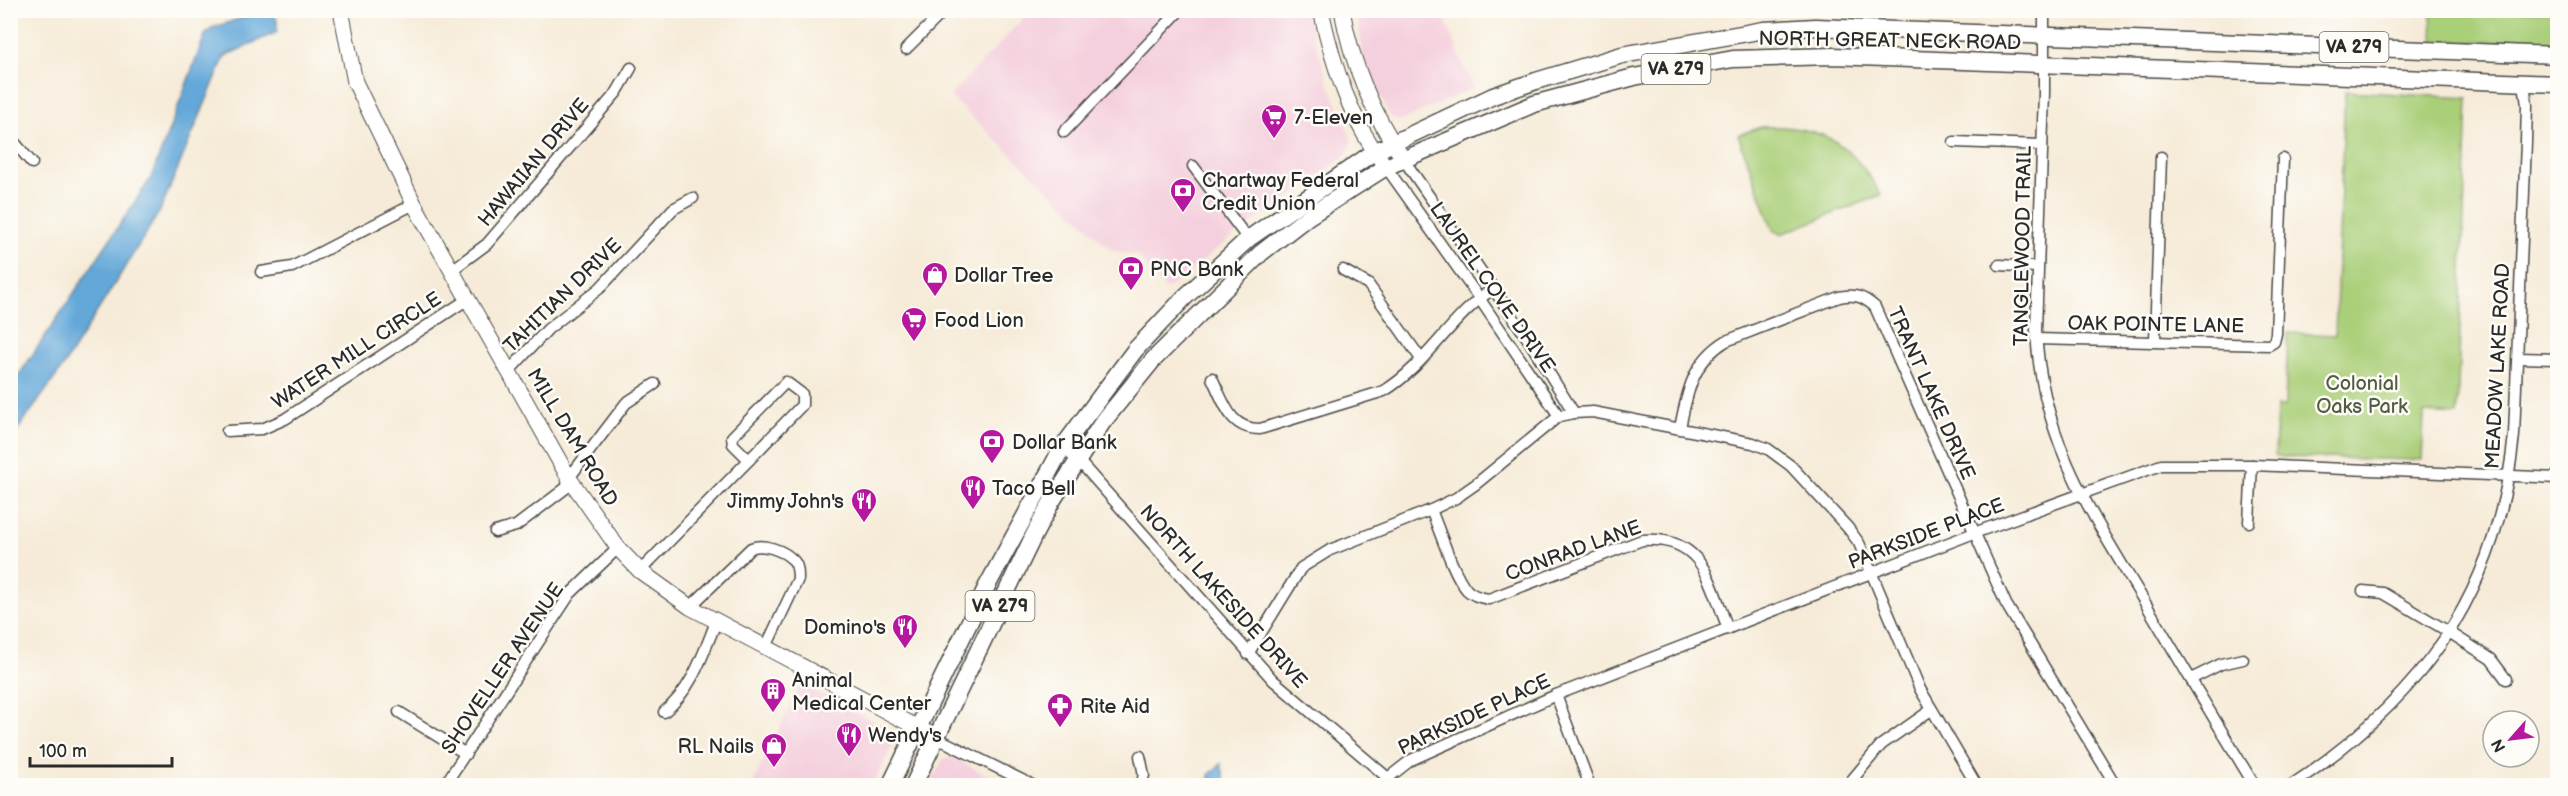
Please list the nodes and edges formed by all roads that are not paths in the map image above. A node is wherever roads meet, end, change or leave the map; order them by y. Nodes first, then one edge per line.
1 (341, 10) edge
2 (940, 10) edge
3 (1180, 10) edge
4 (1321, 10) edge
5 (1342, 10) edge
6 (2044, 10) edge
7 (2044, 35) junction
8 (906, 49) dead end
9 (2558, 55) edge
10 (2044, 63) junction
11 (631, 68) dead end
12 (2524, 83) junction
13 (2558, 84) edge
14 (1064, 132) dead end
15 (10, 137) edge
16 (1954, 142) dead end
17 (1392, 143) junction
18 (2042, 145) junction
19 (1374, 152) junction
20 (2161, 157) dead end
21 (2283, 159) dead end
22 (1404, 160) junction
23 (32, 163) dead end
24 (1193, 166) dead end
25 (1386, 167) junction
26 (693, 198) dead end
27 (414, 204) junction
28 (1248, 239) junction
29 (1999, 265) dead end
30 (2037, 267) junction
31 (452, 270) junction
32 (1343, 270) dead end
33 (261, 272) dead end
34 (1493, 289) junction
35 (1479, 298) junction
36 (468, 299) junction
37 (2036, 339) junction
38 (2155, 341) junction
39 (2518, 358) junction
40 (1421, 359) junction
41 (2558, 359) edge
42 (509, 372) junction
43 (1212, 378) dead end
44 (655, 384) dead end
45 (1574, 412) junction
46 (1559, 416) junction
47 (1680, 428) junction
48 (227, 431) dead end
49 (1062, 448) junction
50 (1078, 459) junction
51 (749, 460) junction
52 (2252, 465) junction
53 (2509, 475) junction
54 (569, 478) junction
55 (2558, 478) edge
56 (2079, 493) junction
57 (1431, 510) junction
58 (2249, 522) dead end
59 (495, 532) dead end
60 (1974, 533) junction
61 (618, 548) junction
62 (640, 571) junction
63 (1873, 573) junction
64 (2363, 591) dead end
65 (690, 608) junction
66 (716, 622) junction
67 (1728, 629) junction
68 (2449, 632) junction
69 (766, 647) junction
70 (1248, 654) junction
71 (2243, 659) dead end
72 (2191, 679) junction
73 (2506, 679) dead end
74 (1556, 695) junction
75 (1931, 710) junction
76 (399, 712) dead end
77 (664, 712) dead end
78 (918, 727) junction
79 (935, 737) junction
80 (466, 754) junction
81 (1140, 756) dead end
82 (1390, 782) edge
83 (444, 786) edge
84 (890, 786) edge
85 (913, 786) edge
86 (1034, 786) edge
87 (1141, 786) edge
88 (1590, 786) edge
89 (1847, 786) edge
90 (1977, 786) edge
91 (2116, 786) edge
92 (2255, 786) edge
93 (2289, 786) edge

1 - 27 street, MILL DAM ROAD
2 - 8 street
3 - 14 street
4 - 19 street
5 - 17 street
6 - 7 street, TANGLEWOOD TRAIL
7 - 9 main road, NORTH GREAT NECK ROAD / VA 279
7 - 10 street, TANGLEWOOD TRAIL
7 - 17 main road, NORTH GREAT NECK ROAD / VA 279
10 - 12 main road, NORTH GREAT NECK ROAD / VA 279
10 - 18 street, TANGLEWOOD TRAIL
10 - 22 main road, NORTH GREAT NECK ROAD / VA 279
11 - 31 street, HAWAIIAN DRIVE
12 - 13 main road, NORTH GREAT NECK ROAD / VA 279
12 - 39 street, MEADOW LAKE ROAD
15 - 23 street
16 - 18 street
17 - 19 main road, NORTH GREAT NECK ROAD / VA 279
17 - 22 street
18 - 30 street, TANGLEWOOD TRAIL
19 - 25 street
19 - 28 main road, NORTH GREAT NECK ROAD / VA 279
20 - 38 street
21 - 38 street, OAK POINTE LANE
22 - 25 main road, NORTH GREAT NECK ROAD / VA 279
22 - 34 street, LAUREL COVE DRIVE
24 - 28 street
25 - 35 street, LAUREL COVE DRIVE
25 - 50 main road, NORTH GREAT NECK ROAD / VA 279
26 - 42 street, TAHITIAN DRIVE
27 - 31 street, MILL DAM ROAD
27 - 33 street
28 - 49 main road, NORTH GREAT NECK ROAD / VA 279
29 - 30 street
30 - 37 street, TANGLEWOOD TRAIL
31 - 36 street, MILL DAM ROAD
32 - 40 street
34 - 35 street
34 - 45 street, LAUREL COVE DRIVE
35 - 40 street
35 - 46 street, LAUREL COVE DRIVE
36 - 42 street, MILL DAM ROAD
36 - 48 street, WATER MILL CIRCLE
37 - 38 street, OAK POINTE LANE
37 - 56 street, TANGLEWOOD TRAIL
39 - 41 street
39 - 53 street, MEADOW LAKE ROAD
40 - 43 street
42 - 54 street, MILL DAM ROAD
44 - 54 street
45 - 46 street
45 - 47 street
46 - 57 street
47 - 60 street, TRANT LAKE DRIVE
47 - 63 street
49 - 50 street, NORTH LAKESIDE DRIVE
49 - 78 main road, NORTH GREAT NECK ROAD / VA 279
50 - 70 street, NORTH LAKESIDE DRIVE
50 - 79 main road, NORTH GREAT NECK ROAD / VA 279
51 - 51 street
51 - 62 street
52 - 53 street, PARKSIDE PLACE
52 - 56 street, PARKSIDE PLACE
52 - 58 street
53 - 55 street, PARKSIDE PLACE
53 - 68 street, MEADOW LAKE ROAD
54 - 59 street
54 - 61 street, MILL DAM ROAD
56 - 60 street, PARKSIDE PLACE
56 - 72 street, TANGLEWOOD TRAIL
57 - 67 street, CONRAD LANE
57 - 70 street
60 - 63 street, PARKSIDE PLACE
60 - 91 street, TRANT LAKE DRIVE
61 - 62 street, MILL DAM ROAD
61 - 80 street, SHOVELLER AVENUE
62 - 65 street, MILL DAM ROAD
63 - 67 street, PARKSIDE PLACE
63 - 75 street
64 - 68 street
65 - 66 street, MILL DAM ROAD
65 - 69 street
66 - 69 street, MILL DAM ROAD
66 - 77 street
67 - 74 street, PARKSIDE PLACE
68 - 73 street
68 - 93 street, MEADOW LAKE ROAD
69 - 78 street, MILL DAM ROAD
70 - 82 street, NORTH LAKESIDE DRIVE
71 - 72 street
72 - 92 street, TANGLEWOOD TRAIL
74 - 82 street, PARKSIDE PLACE
74 - 88 street
75 - 89 street
75 - 90 street
76 - 80 street
78 - 79 street, MILL DAM ROAD
78 - 84 main road, NORTH GREAT NECK ROAD / VA 279
79 - 85 main road, NORTH GREAT NECK ROAD / VA 279
79 - 86 street
80 - 83 street, SHOVELLER AVENUE
81 - 87 street

